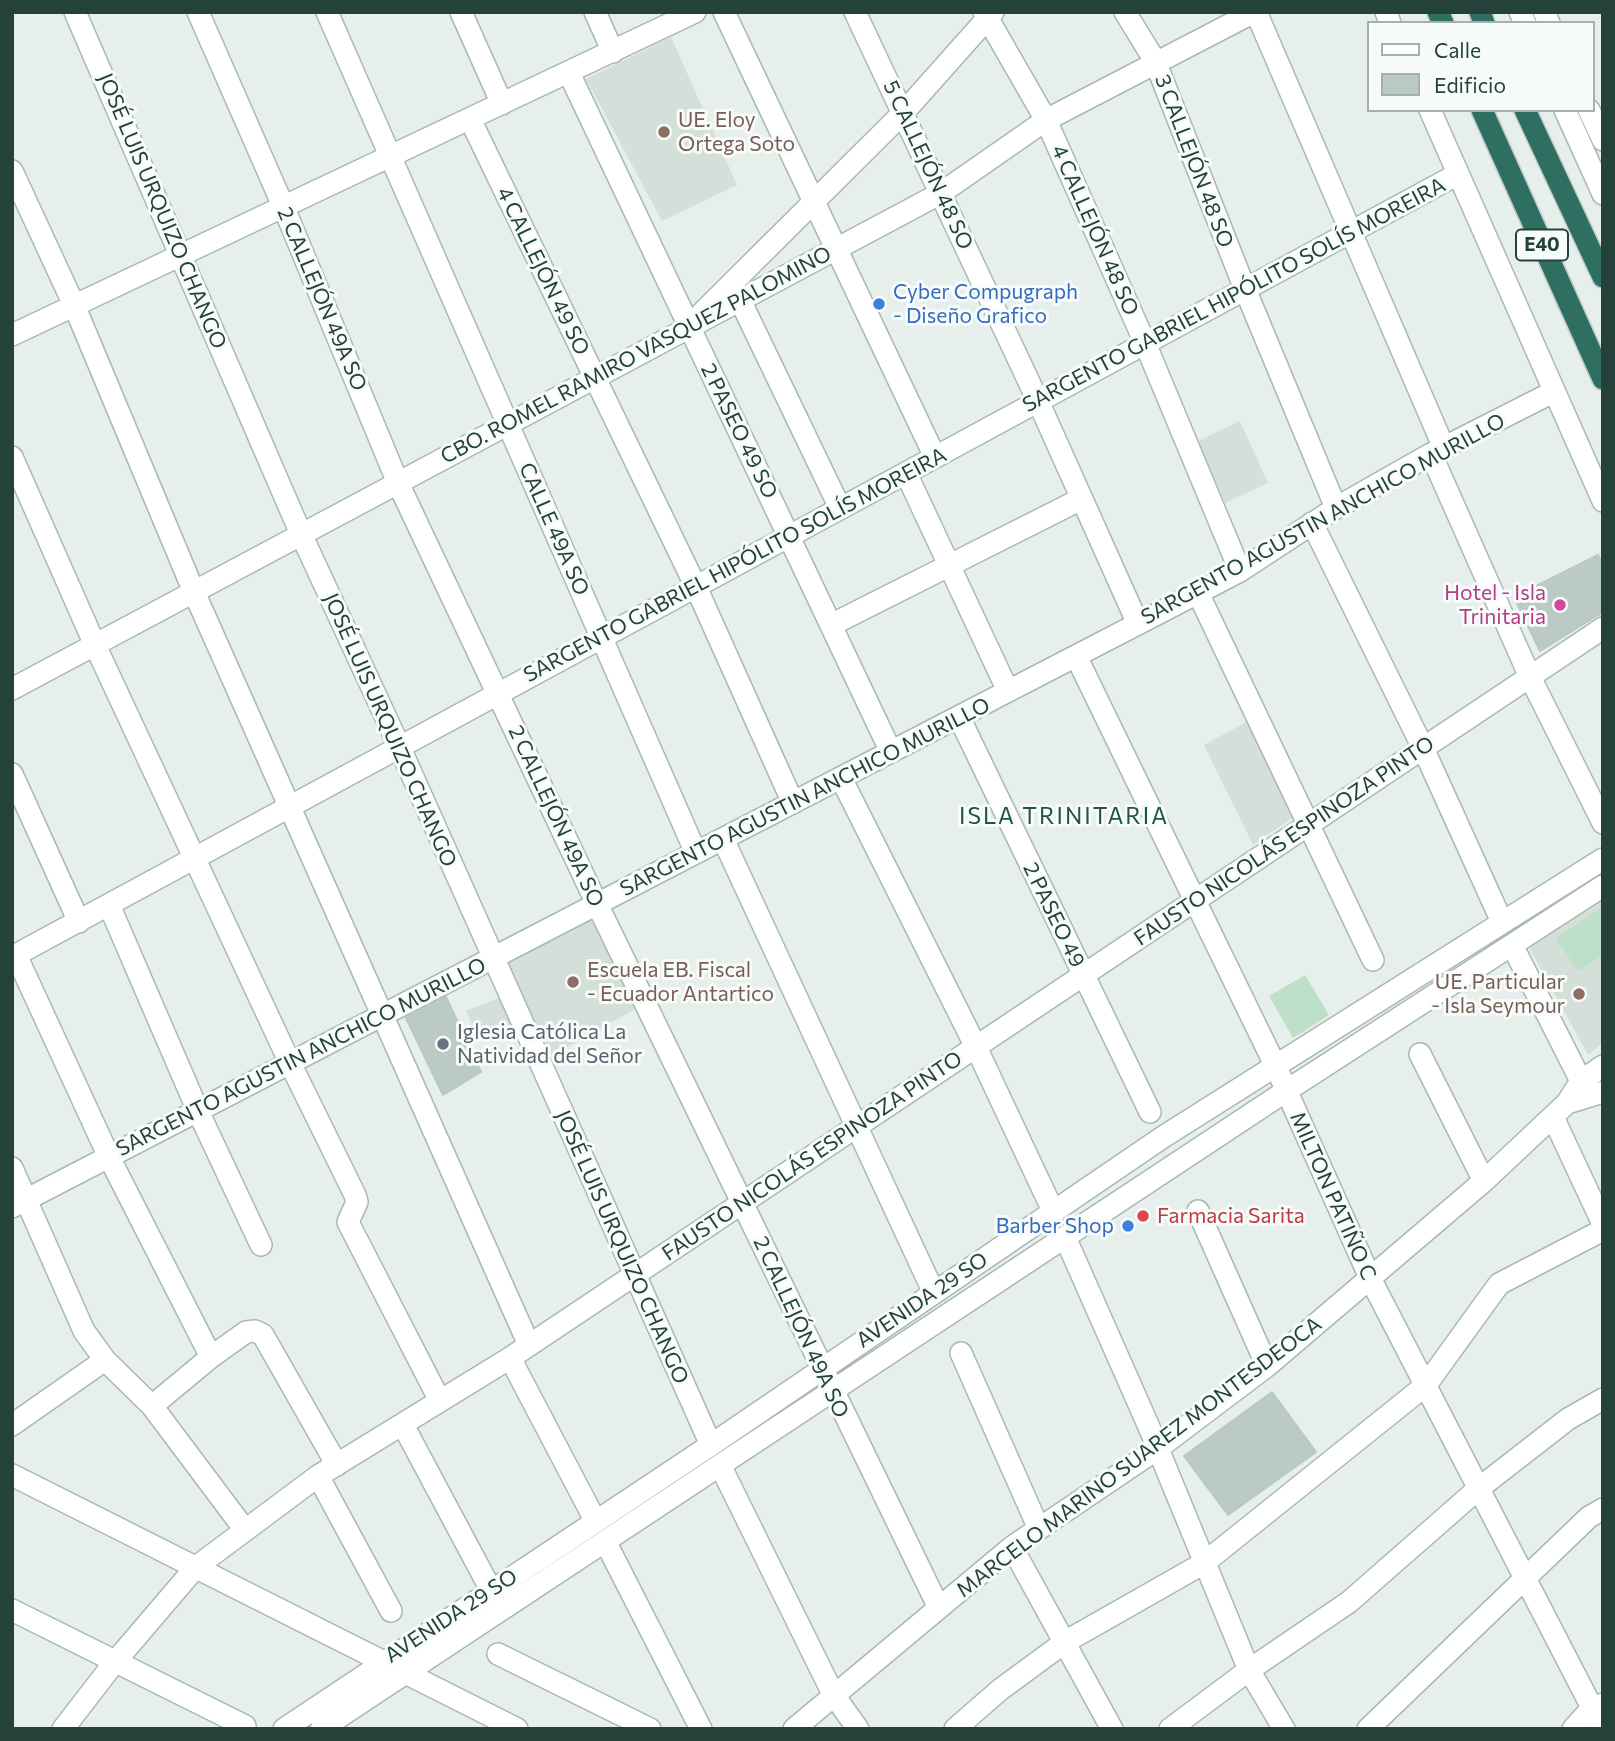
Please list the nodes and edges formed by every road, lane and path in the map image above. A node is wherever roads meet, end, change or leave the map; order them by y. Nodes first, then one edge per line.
1 (75, 12) edge
2 (198, 12) edge
3 (327, 12) edge
4 (461, 12) edge
5 (595, 12) edge
6 (695, 12) edge
7 (724, 12) edge
8 (855, 12) edge
9 (1125, 12) edge
10 (988, 14) edge
11 (1246, 14) edge
12 (613, 52) junction
13 (1155, 61) junction
14 (569, 73) junction
15 (502, 104) junction
16 (904, 112) junction
17 (1431, 112) edge
18 (1483, 112) edge
19 (1526, 112) edge
20 (1566, 112) edge
21 (1592, 112) edge
22 (470, 119) junction
23 (1046, 120) junction
24 (1603, 139) edge
25 (392, 156) junction
26 (12, 171) edge
27 (1458, 174) junction
28 (941, 193) junction
29 (1603, 194) edge
30 (814, 199) junction
31 (284, 208) junction
32 (1349, 233) junction
33 (836, 249) junction
34 (181, 255) junction
35 (1603, 277) edge
36 (1245, 289) junction
37 (740, 300) junction
38 (74, 305) junction
39 (688, 328) junction
40 (12, 335) edge
41 (1145, 344) junction
42 (594, 378) junction
43 (1603, 380) edge
44 (1553, 392) junction
45 (1038, 401) junction
46 (507, 425) junction
47 (1437, 451) junction
48 (12, 457) edge
49 (935, 457) junction
50 (905, 473) junction
51 (398, 483) junction
52 (1081, 499) junction
53 (1603, 501) edge
54 (1336, 508) junction
55 (840, 509) junction
56 (1312, 523) junction
57 (301, 534) junction
58 (791, 536) junction
59 (948, 566) junction
60 (1240, 571) junction
61 (696, 587) junction
62 (194, 592) junction
63 (1198, 593) junction
64 (1138, 624) junction
65 (831, 625) junction
66 (1603, 628) edge
67 (603, 638) junction
68 (95, 645) junction
69 (1076, 656) junction
70 (1530, 677) junction
71 (12, 689) edge
72 (1008, 691) junction
73 (498, 694) junction
74 (959, 717) junction
75 (400, 748) junction
76 (1423, 748) junction
77 (891, 752) junction
78 (12, 774) edge
79 (841, 778) junction
80 (793, 803) junction
81 (291, 806) junction
82 (1603, 823) edge
83 (1308, 825) junction
84 (723, 839) junction
85 (696, 853) junction
86 (195, 859) junction
87 (1603, 859) edge
88 (1603, 886) edge
89 (1194, 901) junction
90 (597, 904) junction
91 (109, 905) junction
92 (79, 922) junction
93 (1502, 922) junction
94 (1512, 945) junction
95 (14, 956) edge
96 (493, 958) junction
97 (1373, 960) dead end
98 (1083, 975) junction
99 (382, 1016) junction
100 (975, 1047) junction
101 (1420, 1054) dead end
102 (290, 1063) junction
103 (1603, 1066) edge
104 (1276, 1067) junction
105 (1581, 1081) junction
106 (1286, 1091) junction
107 (1603, 1092) edge
108 (1560, 1110) junction
109 (198, 1111) junction
110 (1150, 1112) dead end
111 (857, 1126) junction
112 (109, 1157) junction
113 (12, 1168) edge
114 (1484, 1181) junction
115 (19, 1203) edge
116 (742, 1203) junction
117 (1198, 1211) dead end
118 (1054, 1213) junction
119 (1603, 1224) edge
120 (1603, 1230) edge
121 (1065, 1237) junction
122 (261, 1245) dead end
123 (635, 1274) junction
124 (1371, 1280) junction
125 (933, 1290) junction
126 (529, 1345) junction
127 (961, 1353) dead end
128 (211, 1357) junction
129 (509, 1358) junction
130 (105, 1360) junction
131 (1267, 1366) junction
132 (821, 1369) junction
133 (1426, 1385) junction
134 (831, 1391) junction
135 (1603, 1399) edge
136 (440, 1401) junction
137 (152, 1406) junction
138 (12, 1424) edge
139 (403, 1425) junction
140 (711, 1444) junction
141 (1157, 1449) junction
142 (337, 1465) junction
143 (720, 1465) junction
144 (12, 1475) edge
145 (318, 1476) junction
146 (1478, 1489) junction
147 (1603, 1509) edge
148 (595, 1520) junction
149 (1040, 1529) junction
150 (245, 1530) junction
151 (605, 1541) junction
152 (1012, 1547) junction
153 (1203, 1563) junction
154 (196, 1567) junction
155 (1523, 1579) junction
156 (491, 1590) junction
157 (939, 1608) junction
158 (12, 1610) edge
159 (391, 1611) dead end
160 (1065, 1642) junction
161 (498, 1654) dead end
162 (380, 1662) junction
163 (114, 1663) junction
164 (1249, 1670) junction
165 (406, 1672) junction
166 (833, 1694) junction
167 (1597, 1707) edge
168 (245, 1726) dead end
169 (1110, 1728) edge
170 (63, 1729) edge
171 (284, 1729) edge
172 (321, 1729) edge
173 (517, 1729) edge
174 (650, 1729) edge
175 (701, 1729) edge
176 (794, 1729) edge
177 (858, 1729) edge
178 (955, 1729) edge
179 (1170, 1729) edge
180 (1284, 1729) edge
181 (1368, 1729) edge
182 (1573, 1729) edge
183 (1603, 1729) edge

1 - 34 street, JOSÉ LUIS URQUIZO CHANGO
2 - 31 street, 2 CALLEJÓN 49A SO
3 - 25 street, CALLE 49A SO
4 - 15 street
5 - 12 street
6 - 12 street
7 - 30 street
8 - 16 street, 5 CALLEJÓN 48 SO
9 - 13 street, 3 CALLEJÓN 48 SO
10 - 16 street
10 - 23 street, 4 CALLEJÓN 48 SO
11 - 13 street, CBO. ROMEL RAMIRO VASQUEZ PALOMINO
11 - 32 street
12 - 14 street
13 - 23 street, CBO. ROMEL RAMIRO VASQUEZ PALOMINO
13 - 36 street, 3 CALLEJÓN 48 SO
14 - 15 street
14 - 39 street, 2 PASEO 49 SO
15 - 22 street
16 - 28 street, 5 CALLEJÓN 48 SO
16 - 30 street
17 - 27 street, E40
18 - 43 highway, E40
19 - 35 highway, E40
20 - 29 street
21 - 24 street
22 - 25 street
22 - 42 street, 4 CALLEJÓN 49 SO
23 - 28 street, CBO. ROMEL RAMIRO VASQUEZ PALOMINO
23 - 41 street, 4 CALLEJÓN 48 SO
25 - 31 street
25 - 46 street, CALLE 49A SO
26 - 38 street
27 - 32 street, SARGENTO GABRIEL HIPÓLITO SOLÍS MOREIRA
27 - 44 street, E40
28 - 33 street, CBO. ROMEL RAMIRO VASQUEZ PALOMINO
28 - 45 street, 5 CALLEJÓN 48 SO
30 - 33 street
30 - 39 street
31 - 34 street
31 - 51 street, 2 CALLEJÓN 49A SO
32 - 36 street, SARGENTO GABRIEL HIPÓLITO SOLÍS MOREIRA
32 - 47 street
33 - 37 street, CBO. ROMEL RAMIRO VASQUEZ PALOMINO
33 - 49 street
34 - 38 street
34 - 57 street, JOSÉ LUIS URQUIZO CHANGO
36 - 41 street, SARGENTO GABRIEL HIPÓLITO SOLÍS MOREIRA
36 - 54 street, 3 CALLEJÓN 48 SO
37 - 39 street, CBO. ROMEL RAMIRO VASQUEZ PALOMINO
37 - 55 street
38 - 40 street
38 - 62 street
39 - 42 street, CBO. ROMEL RAMIRO VASQUEZ PALOMINO
39 - 58 street, 2 PASEO 49 SO
41 - 45 street, SARGENTO GABRIEL HIPÓLITO SOLÍS MOREIRA
41 - 60 street, 4 CALLEJÓN 48 SO
42 - 46 street, CBO. ROMEL RAMIRO VASQUEZ PALOMINO
42 - 61 street, 4 CALLEJÓN 49 SO
44 - 47 street, SARGENTO AGUSTIN ANCHICO MURILLO
44 - 53 street, E40
45 - 49 street, SARGENTO GABRIEL HIPÓLITO SOLÍS MOREIRA
45 - 52 street, 5 CALLEJÓN 48 SO
46 - 51 street, CBO. ROMEL RAMIRO VASQUEZ PALOMINO
46 - 67 street, CALLE 49A SO
47 - 54 street, SARGENTO AGUSTIN ANCHICO MURILLO
47 - 70 street
48 - 68 street
49 - 50 street, SARGENTO GABRIEL HIPÓLITO SOLÍS MOREIRA
50 - 55 street, SARGENTO GABRIEL HIPÓLITO SOLÍS MOREIRA
50 - 59 street
51 - 57 street, CBO. ROMEL RAMIRO VASQUEZ PALOMINO
51 - 73 street, 2 CALLEJÓN 49A SO
52 - 59 street
52 - 64 street, 5 CALLEJÓN 48 SO
54 - 56 street, SARGENTO AGUSTIN ANCHICO MURILLO
55 - 58 street, SARGENTO GABRIEL HIPÓLITO SOLÍS MOREIRA
56 - 60 street, SARGENTO AGUSTIN ANCHICO MURILLO
56 - 76 street
57 - 62 street, CBO. ROMEL RAMIRO VASQUEZ PALOMINO
57 - 75 street, JOSÉ LUIS URQUIZO CHANGO
58 - 61 street, SARGENTO GABRIEL HIPÓLITO SOLÍS MOREIRA
58 - 65 street, 2 PASEO 49 SO
59 - 65 street
59 - 72 street
60 - 63 street, SARGENTO AGUSTIN ANCHICO MURILLO
61 - 67 street, SARGENTO GABRIEL HIPÓLITO SOLÍS MOREIRA
61 - 80 street, 4 CALLEJÓN 49 SO
62 - 68 street, CBO. ROMEL RAMIRO VASQUEZ PALOMINO
62 - 81 street
63 - 64 street, SARGENTO AGUSTIN ANCHICO MURILLO
63 - 83 street
64 - 69 street, SARGENTO AGUSTIN ANCHICO MURILLO
65 - 77 street, 2 PASEO 49 SO
66 - 70 street, FAUSTO NICOLÁS ESPINOZA PINTO
67 - 73 street, SARGENTO GABRIEL HIPÓLITO SOLÍS MOREIRA
67 - 85 street, CALLE 49A SO
68 - 71 street, CBO. ROMEL RAMIRO VASQUEZ PALOMINO
68 - 86 street
69 - 72 street, SARGENTO AGUSTIN ANCHICO MURILLO
69 - 89 street, MILTON PATIÑO C
70 - 76 street, FAUSTO NICOLÁS ESPINOZA PINTO
70 - 82 street
72 - 74 street, SARGENTO AGUSTIN ANCHICO MURILLO
73 - 75 street, SARGENTO GABRIEL HIPÓLITO SOLÍS MOREIRA
73 - 90 street, 2 CALLEJÓN 49A SO
74 - 77 street, SARGENTO AGUSTIN ANCHICO MURILLO
74 - 98 street, 2 PASEO 49
75 - 81 street, SARGENTO GABRIEL HIPÓLITO SOLÍS MOREIRA
75 - 96 street, JOSÉ LUIS URQUIZO CHANGO
76 - 83 street, FAUSTO NICOLÁS ESPINOZA PINTO
76 - 93 street
77 - 79 street, SARGENTO AGUSTIN ANCHICO MURILLO
78 - 92 street
79 - 80 street, SARGENTO AGUSTIN ANCHICO MURILLO
79 - 100 street
80 - 84 street, SARGENTO AGUSTIN ANCHICO MURILLO
81 - 86 street, SARGENTO GABRIEL HIPÓLITO SOLÍS MOREIRA
81 - 99 street
83 - 89 street, FAUSTO NICOLÁS ESPINOZA PINTO
83 - 97 street
84 - 85 street, SARGENTO AGUSTIN ANCHICO MURILLO
84 - 111 street
85 - 90 street, SARGENTO AGUSTIN ANCHICO MURILLO
86 - 91 street, SARGENTO GABRIEL HIPÓLITO SOLÍS MOREIRA
86 - 102 street
87 - 93 street, AVENIDA 29 SO
88 - 94 street, AVENIDA 29 SO
89 - 98 street, FAUSTO NICOLÁS ESPINOZA PINTO
89 - 104 street, MILTON PATIÑO C
90 - 96 street, SARGENTO AGUSTIN ANCHICO MURILLO
90 - 116 street, 2 CALLEJÓN 49A SO
91 - 92 street, SARGENTO GABRIEL HIPÓLITO SOLÍS MOREIRA
91 - 109 street
92 - 95 street, SARGENTO GABRIEL HIPÓLITO SOLÍS MOREIRA
93 - 104 street, AVENIDA 29 SO
94 - 105 street
94 - 106 street, AVENIDA 29 SO
95 - 112 street
96 - 99 street, SARGENTO AGUSTIN ANCHICO MURILLO
96 - 123 street, JOSÉ LUIS URQUIZO CHANGO
98 - 100 street, FAUSTO NICOLÁS ESPINOZA PINTO
98 - 110 street, 2 PASEO 49
99 - 102 street, SARGENTO AGUSTIN ANCHICO MURILLO
99 - 126 street
100 - 111 street, FAUSTO NICOLÁS ESPINOZA PINTO
100 - 118 street
101 - 114 street
102 - 109 street, SARGENTO AGUSTIN ANCHICO MURILLO
102 - 136 street
103 - 105 street, MARCELO MARINO SUAREZ MONTESDEOCA
104 - 106 street, MILTON PATIÑO C
104 - 118 street, AVENIDA 29 SO
105 - 108 street, MARCELO MARINO SUAREZ MONTESDEOCA
106 - 121 street, AVENIDA 29 SO
106 - 124 street, MILTON PATIÑO C
107 - 108 street
108 - 114 street, MARCELO MARINO SUAREZ MONTESDEOCA
108 - 119 street
109 - 112 street, SARGENTO AGUSTIN ANCHICO MURILLO
109 - 122 street
111 - 116 street, FAUSTO NICOLÁS ESPINOZA PINTO
111 - 125 street
112 - 115 street, SARGENTO AGUSTIN ANCHICO MURILLO
112 - 128 street
113 - 115 street
114 - 124 street, MARCELO MARINO SUAREZ MONTESDEOCA
115 - 130 street
116 - 123 street, FAUSTO NICOLÁS ESPINOZA PINTO
116 - 132 street, 2 CALLEJÓN 49A SO
117 - 131 street
118 - 125 street, AVENIDA 29 SO
120 - 133 street
121 - 134 street, AVENIDA 29 SO
121 - 141 street
123 - 126 street, FAUSTO NICOLÁS ESPINOZA PINTO
123 - 140 street, JOSÉ LUIS URQUIZO CHANGO
124 - 131 street, MARCELO MARINO SUAREZ MONTESDEOCA
124 - 133 street, MILTON PATIÑO C
125 - 132 street, AVENIDA 29 SO
126 - 129 street, FAUSTO NICOLÁS ESPINOZA PINTO
127 - 149 street
128 - 137 street
128 - 142 street
129 - 136 street, FAUSTO NICOLÁS ESPINOZA PINTO
129 - 148 street
130 - 137 street
130 - 138 street
131 - 141 street, MARCELO MARINO SUAREZ MONTESDEOCA
132 - 134 street, 2 CALLEJÓN 49A SO
132 - 140 street, AVENIDA 29 SO
133 - 146 street, MILTON PATIÑO C
133 - 153 street
134 - 143 street, AVENIDA 29 SO
134 - 157 street, 2 CALLEJÓN 49A SO
135 - 146 street
136 - 139 street, FAUSTO NICOLÁS ESPINOZA PINTO
137 - 150 street
139 - 142 street, FAUSTO NICOLÁS ESPINOZA PINTO
139 - 156 street
140 - 148 street, AVENIDA 29 SO
141 - 149 street, MARCELO MARINO SUAREZ MONTESDEOCA
141 - 153 street
142 - 145 street, FAUSTO NICOLÁS ESPINOZA PINTO
143 - 151 street, AVENIDA 29 SO
143 - 166 street
144 - 154 street
145 - 150 street, FAUSTO NICOLÁS ESPINOZA PINTO
145 - 159 street
146 - 155 street, MILTON PATIÑO C
146 - 164 street
147 - 155 street
148 - 156 street, AVENIDA 29 SO
149 - 152 street, MARCELO MARINO SUAREZ MONTESDEOCA
150 - 154 street, FAUSTO NICOLÁS ESPINOZA PINTO
151 - 165 street, AVENIDA 29 SO
151 - 175 street
152 - 157 street, MARCELO MARINO SUAREZ MONTESDEOCA
152 - 160 street
153 - 160 street
153 - 164 street
154 - 162 street
154 - 163 street, FAUSTO NICOLÁS ESPINOZA PINTO
155 - 167 street, MILTON PATIÑO C
155 - 181 street
156 - 162 street, AVENIDA 29 SO
157 - 166 street, MARCELO MARINO SUAREZ MONTESDEOCA
158 - 163 street
160 - 169 street
160 - 178 street
161 - 174 street
162 - 165 street
162 - 171 street, AVENIDA 29 SO
163 - 168 street
163 - 170 street, FAUSTO NICOLÁS ESPINOZA PINTO
164 - 179 street
164 - 180 street
165 - 172 street, AVENIDA 29 SO
165 - 173 street
166 - 176 street, MARCELO MARINO SUAREZ MONTESDEOCA
166 - 177 street
167 - 182 street
167 - 183 street, MILTON PATIÑO C

